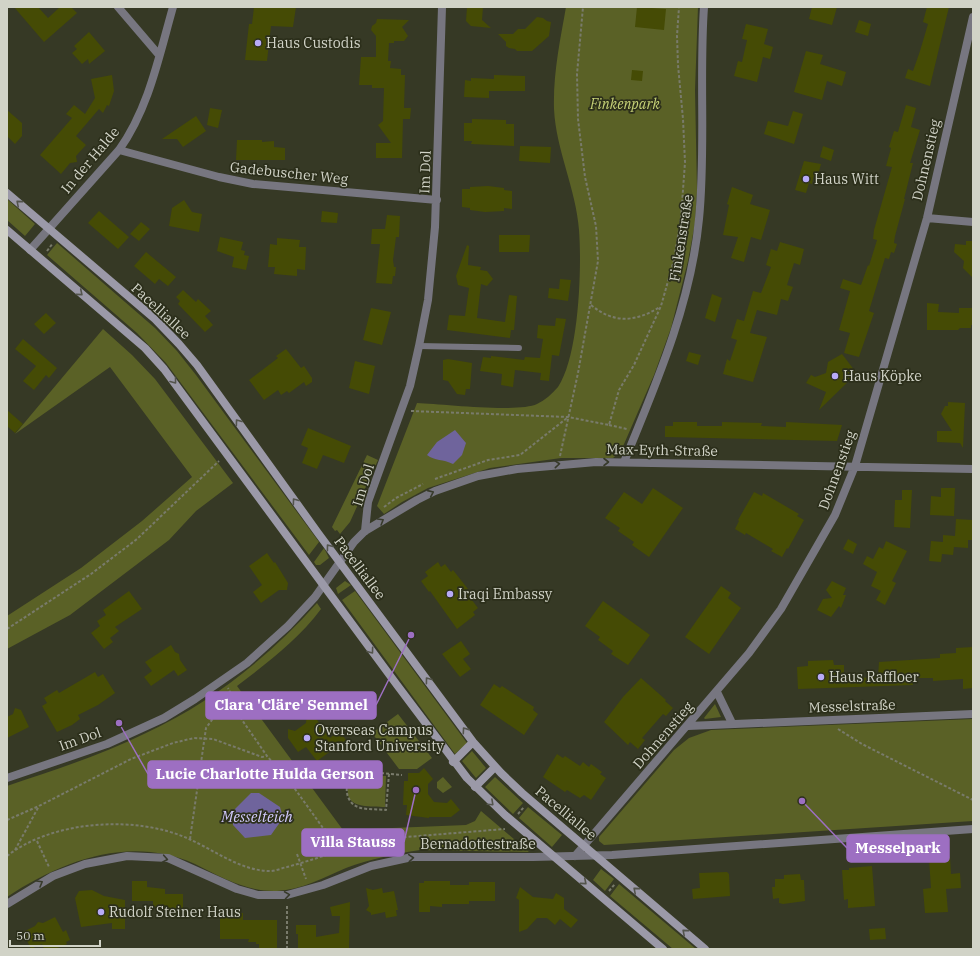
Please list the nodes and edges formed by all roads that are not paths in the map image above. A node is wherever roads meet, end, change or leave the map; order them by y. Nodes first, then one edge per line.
1 (118, 7) edge
2 (173, 7) edge
3 (442, 7) edge
4 (704, 7) edge
5 (973, 18) edge
6 (159, 55) junction
7 (119, 150) junction
8 (7, 193) edge
9 (437, 200) junction
10 (927, 218) junction
11 (973, 222) edge
12 (49, 229) junction
13 (7, 230) edge
14 (30, 250) junction
15 (420, 346) junction
16 (519, 348) dead end
17 (624, 462) junction
18 (855, 466) junction
19 (973, 469) edge
20 (366, 531) junction
21 (340, 562) junction
22 (323, 586) junction
23 (717, 692) junction
24 (973, 714) edge
25 (732, 723) junction
26 (688, 726) junction
27 (473, 742) junction
28 (453, 762) junction
29 (495, 767) junction
30 (7, 778) edge
31 (475, 787) junction
32 (973, 830) edge
33 (584, 846) junction
34 (575, 856) junction
35 (596, 856) junction
36 (554, 857) junction
37 (7, 904) edge
38 (663, 949) edge
39 (705, 949) edge

1 - 6 street
2 - 6 street, In der Halde
3 - 9 street, Im Dol
4 - 17 street, Finkenstraße
5 - 10 street, Dohnenstieg
6 - 7 street, In der Halde
7 - 9 street, Gadebuscher Weg
7 - 12 street, In der Halde
12 -> 8 street, Pacelliallee
9 - 15 street, Im Dol
10 - 11 street
10 - 18 street, Dohnenstieg
12 - 14 street, In der Halde
21 -> 12 street, Pacelliallee
13 - 14 street
14 -> 22 street
15 - 16 lane
15 - 20 street, Im Dol
17 - 18 street, Max-Eyth-Straße
20 -> 17 street, Max-Eyth-Straße
18 - 19 street, Max-Eyth-Straße
18 - 23 street, Dohnenstieg
20 - 21 street, Im Dol
21 - 22 street, Im Dol
27 -> 21 street, Pacelliallee
22 -> 28 street
22 - 30 street, Im Dol
23 - 25 street
23 - 26 street, Dohnenstieg
24 - 25 street, Messelstraße
25 - 26 street, Messelstraße
26 - 33 street, Dohnenstieg
27 - 28 street
27 - 29 street, Pacelliallee
28 - 31 street
29 - 31 street
29 - 33 street, Pacelliallee
31 -> 36 street
32 - 35 street, Bernadottestraße
33 - 34 street, Dohnenstieg
33 - 35 street, Pacelliallee
34 - 35 street, Bernadottestraße
34 - 36 street, Bernadottestraße
39 -> 35 street, Pacelliallee
37 -> 36 street, Bernadottestraße
36 -> 38 street

